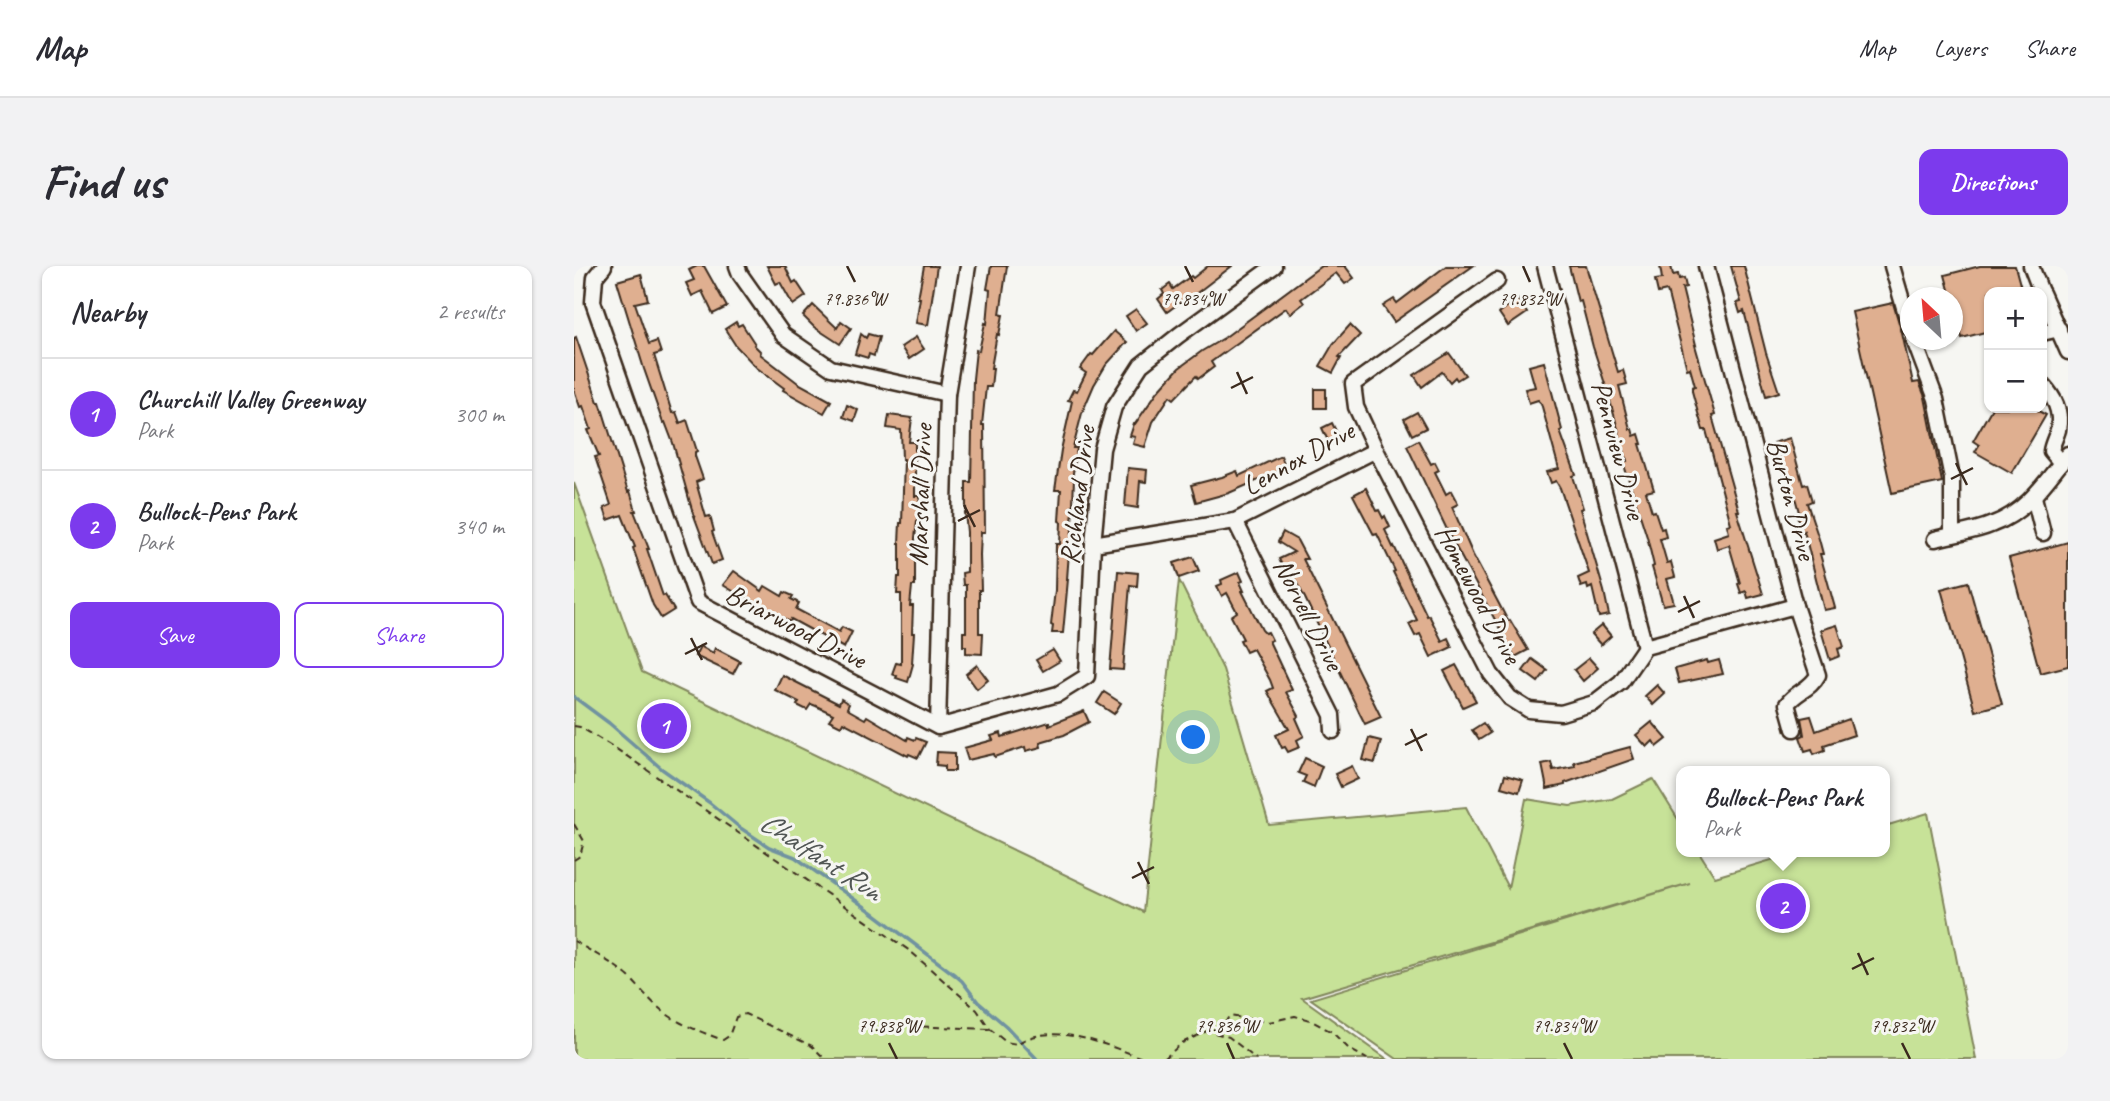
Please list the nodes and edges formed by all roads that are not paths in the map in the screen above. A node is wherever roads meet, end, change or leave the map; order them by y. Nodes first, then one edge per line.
1 (604, 266) edge
2 (737, 266) edge
3 (968, 266) edge
4 (1274, 266) edge
5 (1545, 266) edge
6 (1706, 266) edge
7 (1892, 266) edge
8 (2031, 266) edge
9 (1497, 281) dead end
10 (2040, 287) edge
11 (1900, 294) edge
12 (2047, 304) edge
13 (2059, 329) junction
14 (2047, 332) edge
15 (1918, 350) edge
16 (2068, 352) edge
17 (2047, 390) edge
18 (947, 394) junction
19 (1376, 450) junction
20 (2065, 458) edge
21 (2034, 497) junction
22 (1235, 521) junction
23 (2043, 533) dead end
24 (1952, 535) junction
25 (1935, 539) dead end
26 (1093, 544) junction
27 (1795, 606) junction
28 (1645, 647) junction
29 (938, 727) junction
30 (1794, 729) dead end
31 (1333, 731) dead end

1 - 29 street, Briarwood Drive
2 - 18 street
3 - 18 street, Marshall Drive
4 - 26 street, Richland Drive
5 - 28 street, Pennview Drive
6 - 27 street, Burton Drive
7 - 11 street
8 - 10 street
9 - 19 street, Lennox Drive
12 - 13 street
13 - 14 street
13 - 16 street
15 - 24 street
17 - 20 street
18 - 29 street, Marshall Drive
19 - 22 street, Lennox Drive
19 - 28 street, Homewood Drive
20 - 21 street
21 - 23 street
21 - 24 street
22 - 26 street, Lennox Drive
22 - 31 street, Norvell Drive
24 - 25 street
26 - 29 street, Richland Drive
27 - 28 street
27 - 30 street, Burton Drive

